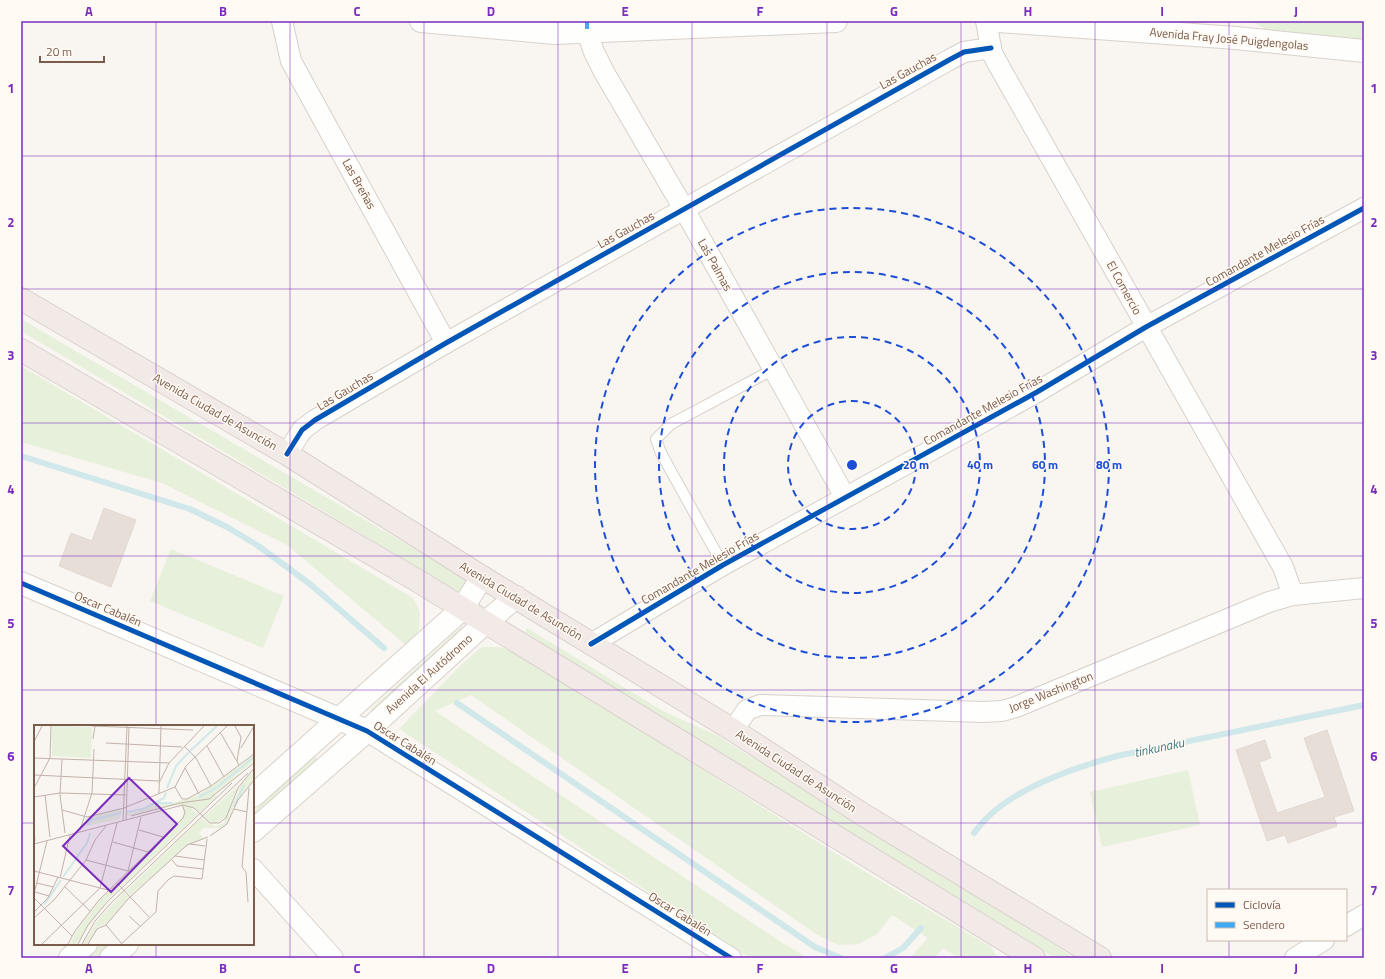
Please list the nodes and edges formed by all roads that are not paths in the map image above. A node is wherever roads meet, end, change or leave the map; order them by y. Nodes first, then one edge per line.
1 (282, 21) edge
2 (420, 21) edge
3 (836, 21) edge
4 (986, 21) edge
5 (998, 21) edge
6 (1236, 30) edge
7 (587, 32) junction
8 (991, 48) junction
9 (1364, 51) edge
10 (1364, 208) edge
11 (684, 209) junction
12 (21, 299) edge
13 (1146, 327) junction
14 (446, 343) junction
15 (21, 350) edge
16 (774, 369) junction
17 (287, 454) junction
18 (845, 497) junction
19 (723, 564) junction
20 (482, 577) junction
21 (21, 583) edge
22 (1364, 588) edge
23 (1293, 595) junction
24 (516, 597) junction
25 (462, 609) junction
26 (485, 622) junction
27 (591, 644) junction
28 (339, 720) junction
29 (733, 730) junction
30 (367, 731) junction
31 (254, 795) edge
32 (254, 830) edge
33 (254, 870) edge
34 (1364, 915) edge
35 (1347, 925) edge
36 (1322, 941) edge
37 (85, 945) edge
38 (126, 945) edge
39 (70, 958) edge
40 (111, 958) edge
41 (333, 958) edge
42 (731, 958) edge
43 (1034, 958) edge
44 (1100, 958) edge
45 (1294, 958) edge

1 - 14 street, Las Breñas
2 - 7 street
3 - 7 street
4 - 8 street, El Comercio
5 - 6 street, Avenida Fray José Puigdengolas
6 - 9 street, Avenida Fray José Puigdengolas
7 - 11 street, Las Palmas
8 - 11 street, Las Gauchas
8 - 13 street, El Comercio
10 - 13 street, Comandante Melesio Frías
11 - 14 street, Las Gauchas
11 - 16 street, Las Palmas
12 - 17 highway, Avenida Ciudad de Asunción
13 - 18 street, Comandante Melesio Frías
13 - 23 street, El Comercio
14 - 17 street, Las Gauchas
15 - 25 highway
16 - 18 street, Las Palmas
16 - 19 lane
17 - 20 highway, Avenida Ciudad de Asunción
18 - 19 street, Comandante Melesio Frías
19 - 27 street, Comandante Melesio Frías
20 - 24 highway, Avenida Ciudad de Asunción
20 - 25 street
21 - 28 street, Oscar Cabalén
22 - 23 street, Jorge Washington
23 - 29 street, Jorge Washington
24 - 26 street, Avenida El Autódromo
24 - 27 highway, Avenida Ciudad de Asunción
25 - 26 highway
25 - 28 street
26 - 30 street, Avenida El Autódromo
26 - 43 highway
27 - 29 highway, Avenida Ciudad de Asunción
28 - 30 street, Oscar Cabalén
28 - 31 street
29 - 44 highway, Avenida Ciudad de Asunción
30 - 32 street, Avenida El Autódromo
30 - 42 street, Oscar Cabalén
33 - 41 street
34 - 35 street
36 - 45 street
37 - 39 street
38 - 40 street

